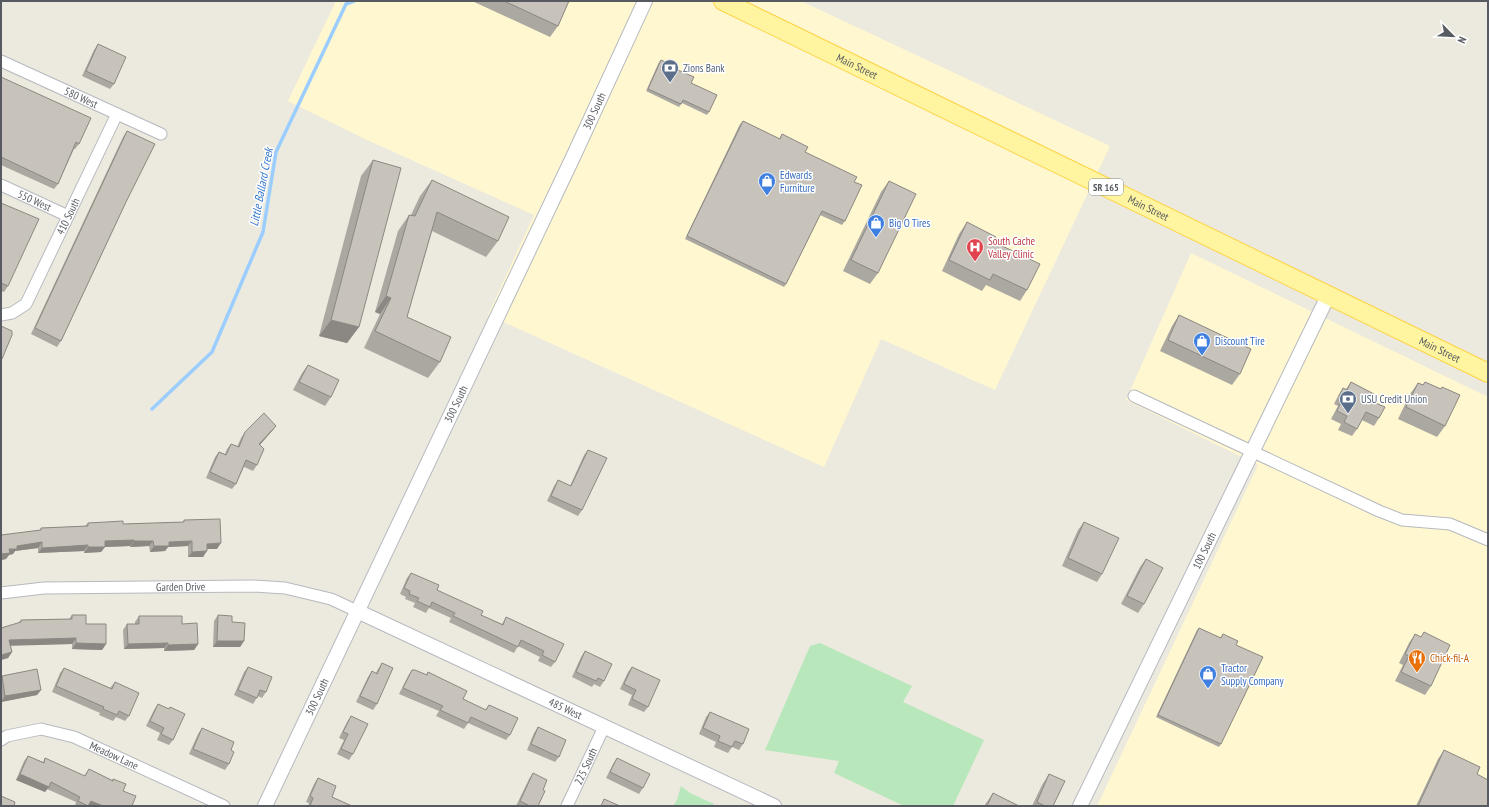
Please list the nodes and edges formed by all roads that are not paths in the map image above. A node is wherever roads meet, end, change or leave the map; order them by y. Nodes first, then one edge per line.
1 (645, 1) edge
2 (723, 1) edge
3 (1, 61) edge
4 (117, 114) junction
5 (161, 134) dead end
6 (1, 185) edge
7 (68, 216) junction
8 (1328, 296) junction
9 (7, 314) edge
10 (1488, 373) edge
11 (1134, 396) dead end
12 (1252, 452) junction
13 (1488, 540) edge
14 (1, 593) edge
15 (357, 611) junction
16 (604, 727) junction
17 (1, 740) edge
18 (224, 806) edge
19 (265, 806) edge
20 (567, 806) edge
21 (774, 806) edge
22 (1080, 806) edge

1 - 15 street, 300 South
2 - 8 main road, Main Street / SR 165
3 - 4 street, 580 West
4 - 5 street, 580 West
4 - 7 street, 410 South
6 - 7 street, 550 West
7 - 9 street, 410 South
8 - 10 main road, Main Street / SR 165
8 - 12 street, 100 South
11 - 12 street
12 - 13 street
12 - 22 street, 100 South
14 - 15 street, Garden Drive
15 - 16 street, 485 West
15 - 19 street, 300 South
16 - 20 street, 225 South
16 - 21 street, 485 West
17 - 18 street, Meadow Lane

